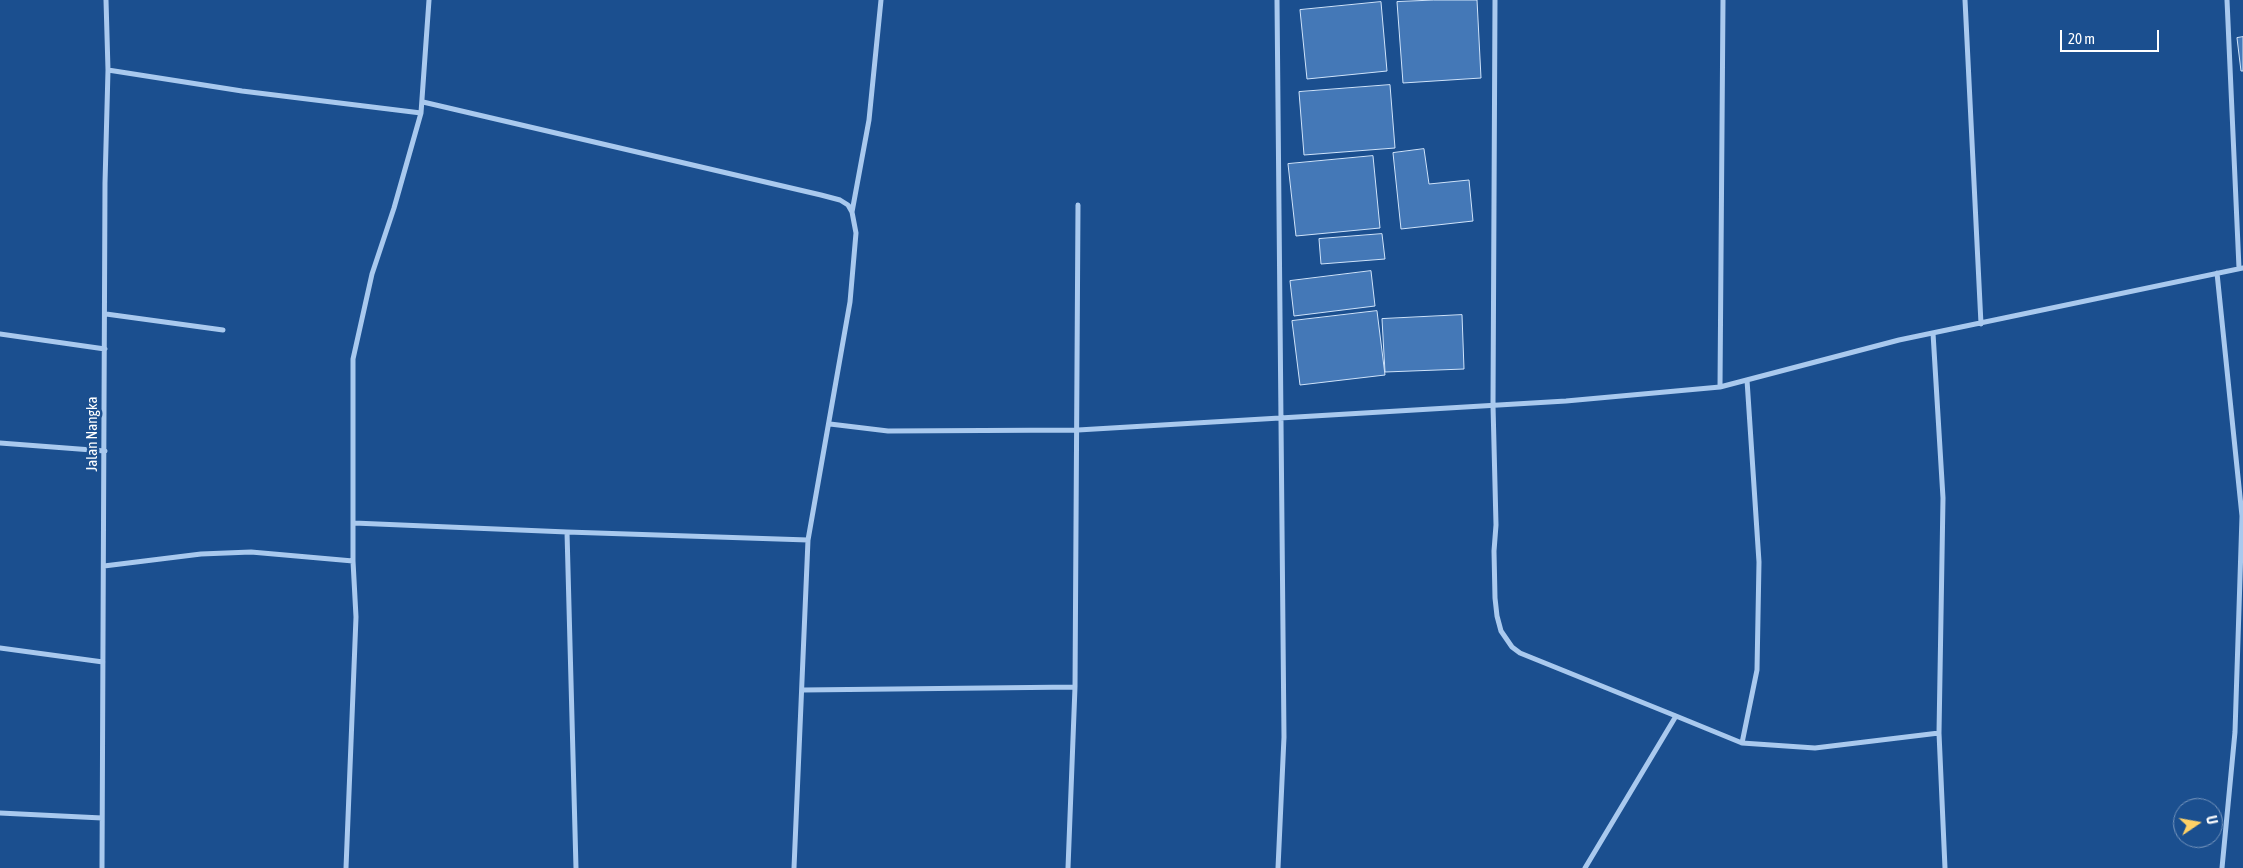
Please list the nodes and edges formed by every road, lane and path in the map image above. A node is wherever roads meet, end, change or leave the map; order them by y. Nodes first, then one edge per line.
1 (106, 0) edge
2 (429, 0) edge
3 (881, 0) edge
4 (1277, 0) edge
5 (1495, 0) edge
6 (1723, 0) edge
7 (1965, 0) edge
8 (2227, 0) edge
9 (108, 70) junction
10 (423, 102) junction
11 (421, 113) junction
12 (1078, 205) dead end
13 (852, 212) junction
14 (2241, 268) edge
15 (2217, 273) junction
16 (106, 314) junction
17 (1981, 324) junction
18 (223, 330) dead end
19 (1933, 333) junction
20 (0, 334) edge
21 (105, 349) junction
22 (1747, 380) junction
23 (1720, 387) junction
24 (1493, 405) junction
25 (1282, 416) junction
26 (830, 424) junction
27 (1078, 430) junction
28 (0, 443) edge
29 (105, 451) junction
30 (354, 523) junction
31 (567, 532) junction
32 (808, 540) junction
33 (353, 561) junction
34 (104, 566) junction
35 (0, 648) edge
36 (103, 662) junction
37 (1076, 687) junction
38 (803, 690) junction
39 (1676, 716) junction
40 (1939, 733) junction
41 (1742, 744) junction
42 (0, 813) edge
43 (102, 818) junction
44 (102, 868) edge
45 (346, 868) edge
46 (576, 868) edge
47 (794, 868) edge
48 (1068, 868) edge
49 (1278, 868) edge
50 (1585, 868) edge
51 (1945, 868) edge
52 (2222, 868) edge

1 - 9 street, Jalan Nangka
2 - 10 street
3 - 13 street
4 - 25 street
5 - 24 street
6 - 23 street
7 - 17 street
8 - 14 street
9 - 11 street
9 - 16 street, Jalan Nangka
10 - 11 street
10 - 13 street
11 - 30 street
12 - 27 street
13 - 26 street
14 - 15 street
15 - 17 street
15 - 52 street
16 - 18 street
16 - 21 street, Jalan Nangka
17 - 19 street
19 - 22 street
19 - 40 street
20 - 21 street
21 - 29 street, Jalan Nangka
22 - 23 street
22 - 41 street
23 - 24 street
24 - 25 street
24 - 39 street
25 - 27 street
25 - 49 street
26 - 27 street
26 - 32 street
27 - 37 street
28 - 29 street
29 - 34 street, Jalan Nangka
30 - 31 street
30 - 33 street
31 - 32 street
31 - 46 street
32 - 38 street
33 - 34 street
33 - 45 street
34 - 36 street, Jalan Nangka
35 - 36 street
36 - 43 street, Jalan Nangka
37 - 38 street
37 - 48 street
38 - 47 street
39 - 41 street
39 - 50 street
40 - 41 street
40 - 51 street
42 - 43 street
43 - 44 street, Jalan Nangka

